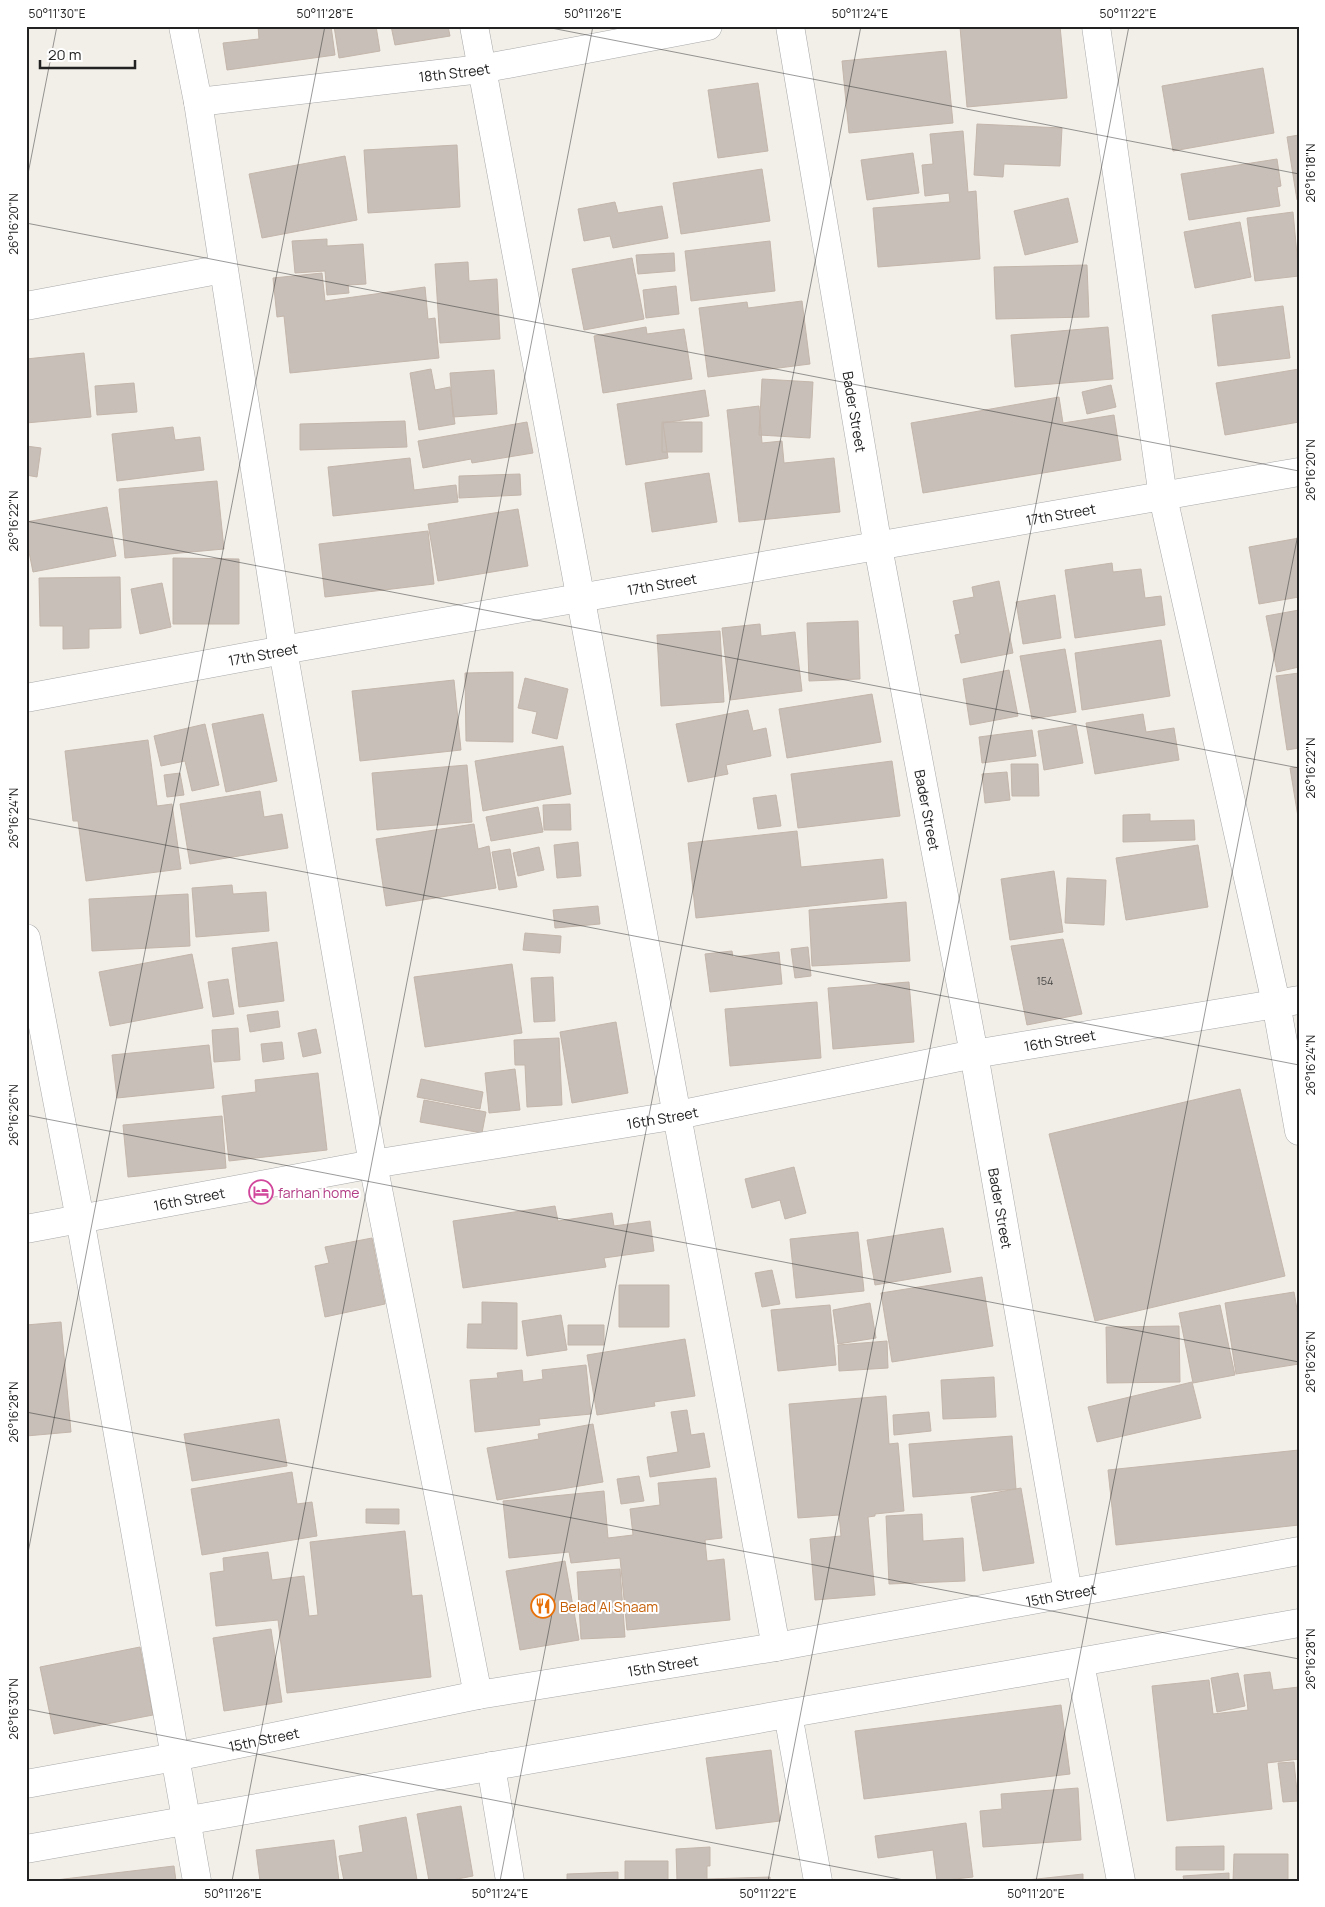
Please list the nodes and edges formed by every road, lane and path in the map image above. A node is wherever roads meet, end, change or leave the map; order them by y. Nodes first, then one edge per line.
1 (183, 26) edge
2 (474, 26) edge
3 (708, 26) edge
4 (790, 26) edge
5 (1096, 26) edge
6 (482, 69) junction
7 (198, 102) junction
8 (223, 269) junction
9 (26, 306) edge
10 (1299, 472) edge
11 (1163, 496) junction
12 (878, 547) junction
13 (582, 599) junction
14 (283, 650) junction
15 (26, 698) edge
16 (26, 938) edge
17 (1288, 1002) edge
18 (974, 1054) junction
19 (678, 1115) junction
20 (1299, 1131) edge
21 (373, 1164) junction
22 (80, 1219) junction
23 (26, 1228) edge
24 (1299, 1550) edge
25 (1068, 1593) junction
26 (1299, 1623) edge
27 (776, 1647) junction
28 (1080, 1663) junction
29 (478, 1695) junction
30 (788, 1714) junction
31 (175, 1757) junction
32 (491, 1766) junction
33 (26, 1784) edge
34 (186, 1820) junction
35 (26, 1849) edge
36 (197, 1881) edge
37 (510, 1881) edge
38 (818, 1881) edge
39 (1121, 1881) edge

1 - 7 street
2 - 6 street
3 - 6 street, 18th Street
4 - 12 street, Bader Street
5 - 11 street
6 - 7 street, 18th Street
6 - 13 street
7 - 8 street
8 - 9 street
8 - 14 street
10 - 11 street, 17th Street
11 - 12 street, 17th Street
11 - 17 street
12 - 13 street, 17th Street
12 - 18 street, Bader Street
13 - 14 street, 17th Street
13 - 19 street
14 - 15 street, 17th Street
14 - 21 street
16 - 22 street
17 - 18 street, 16th Street
17 - 20 street
18 - 19 street, 16th Street
18 - 25 street, Bader Street
19 - 21 street, 16th Street
19 - 27 street
21 - 22 street, 16th Street
21 - 29 street
22 - 23 street, 16th Street
22 - 31 street
24 - 25 street, 15th Street
25 - 27 street, 15th Street
26 - 28 street
27 - 29 street, 15th Street
28 - 30 street
28 - 39 street
29 - 31 street, 15th Street
30 - 32 street
30 - 38 street
31 - 33 street, 15th Street
31 - 34 street
32 - 34 street
32 - 37 street
34 - 35 street
34 - 36 street

